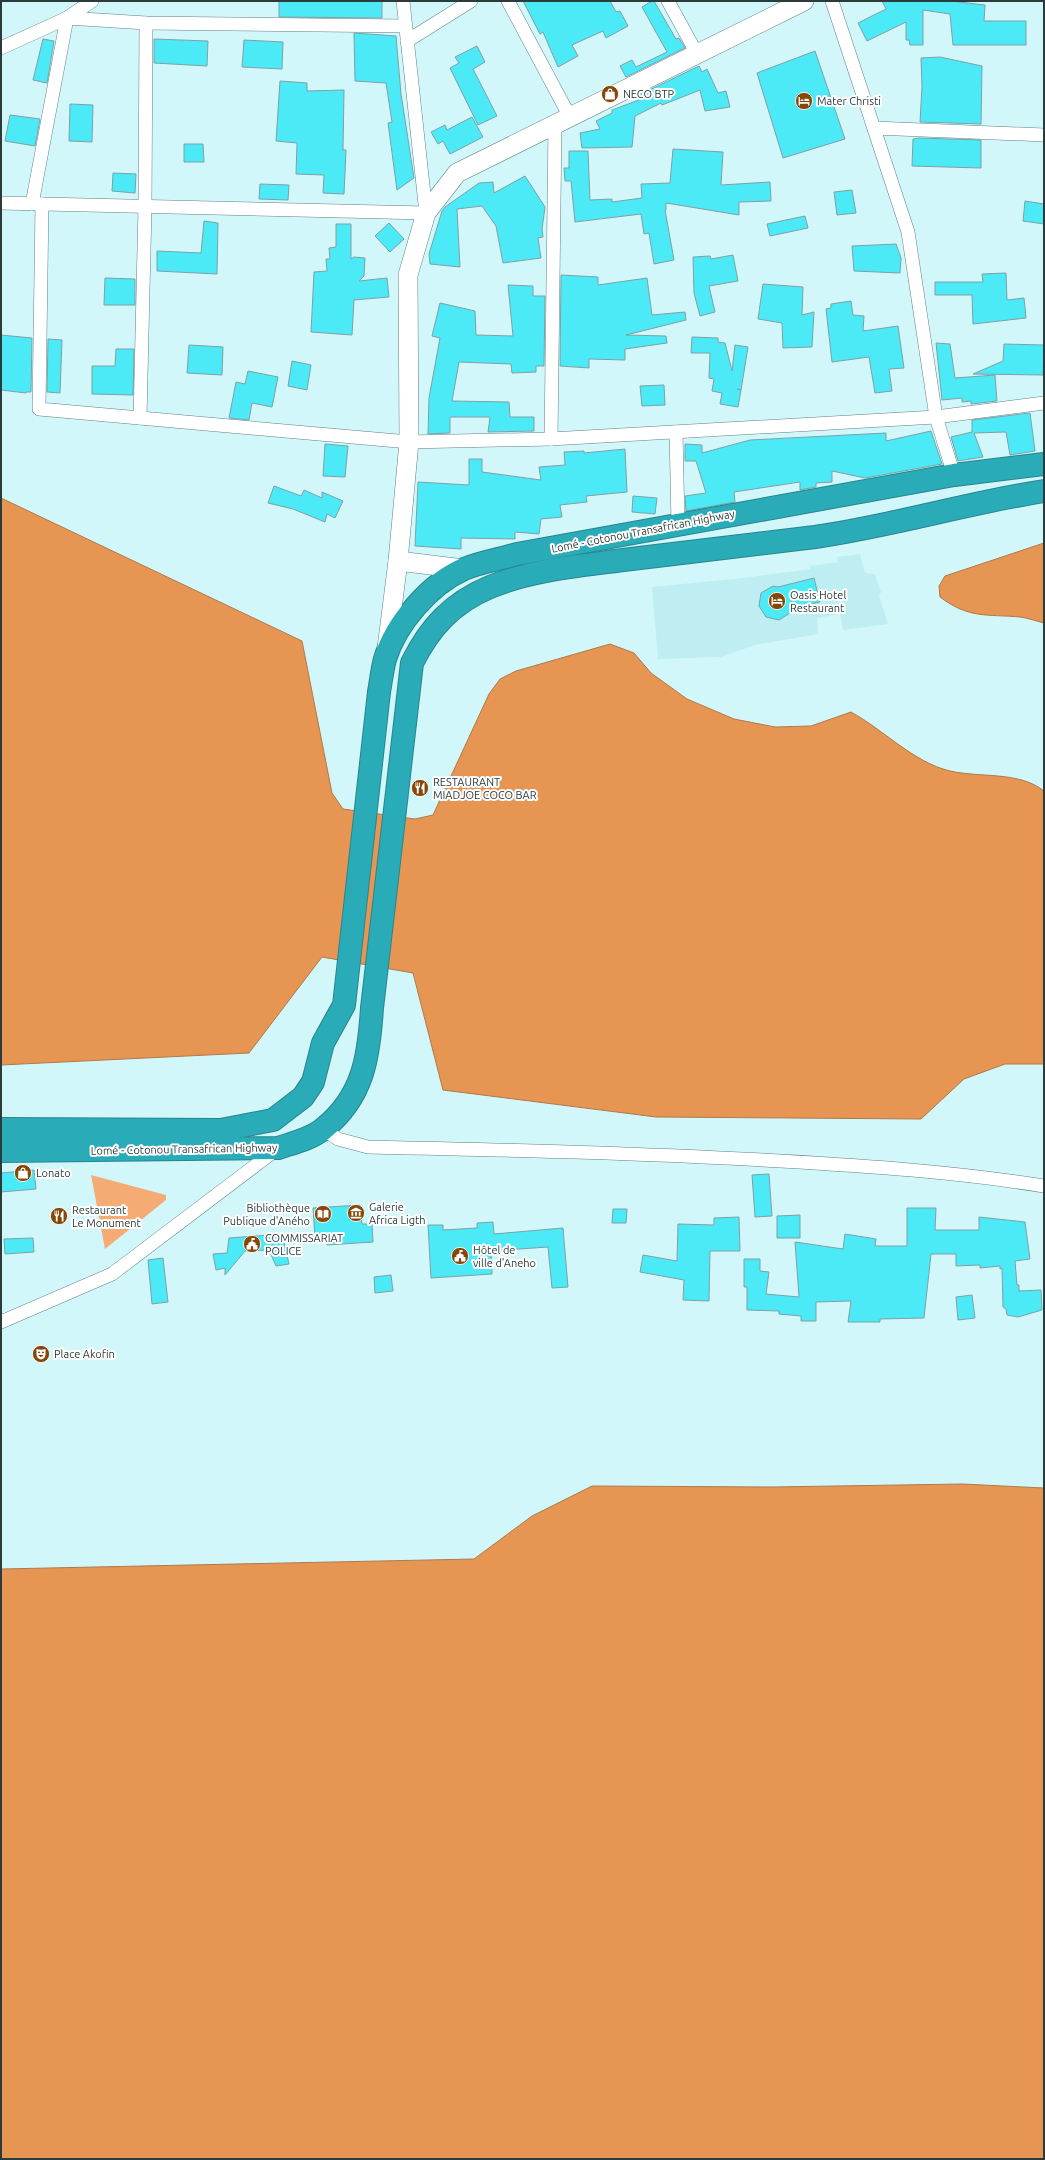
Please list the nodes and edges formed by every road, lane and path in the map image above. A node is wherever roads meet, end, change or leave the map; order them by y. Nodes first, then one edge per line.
1 (92, 1) edge
2 (403, 1) edge
3 (471, 1) edge
4 (508, 1) edge
5 (668, 1) edge
6 (804, 1) edge
7 (832, 1) edge
8 (67, 18) junction
9 (146, 23) junction
10 (406, 26) junction
11 (407, 41) junction
12 (1, 48) edge
13 (697, 54) junction
14 (562, 121) junction
15 (874, 128) junction
16 (1044, 136) edge
17 (1, 203) edge
18 (37, 204) junction
19 (145, 207) junction
20 (426, 213) junction
21 (1044, 403) edge
22 (936, 417) junction
23 (140, 418) junction
24 (676, 432) junction
25 (551, 439) junction
26 (409, 442) junction
27 (1044, 464) edge
28 (954, 475) junction
29 (1044, 491) edge
30 (678, 524) junction
31 (398, 561) junction
32 (464, 569) junction
33 (385, 658) junction
34 (1, 1129) edge
35 (323, 1129) junction
36 (278, 1148) junction
37 (1, 1151) edge
38 (1044, 1186) edge
39 (1, 1322) edge

1 - 8 street
2 - 10 street
3 - 11 street
4 - 14 street
5 - 13 street
6 - 13 street
7 - 15 street
8 - 9 street
8 - 12 street
8 - 18 street
9 - 10 street
9 - 19 street
10 - 11 street
11 - 20 street
13 - 14 street
14 - 20 street
14 - 25 street
15 - 16 street
15 - 22 street
17 - 18 street
18 - 19 street
18 - 23 street
19 - 20 street
19 - 23 street
20 - 26 street
21 - 22 street
22 - 24 street
22 - 28 street
23 - 26 street
24 - 25 street
24 - 30 street
25 - 26 street
26 - 31 street
27 - 28 highway, Lomé - Cotonou Transafrican Highway
28 - 30 highway, Lomé - Cotonou Transafrican Highway
29 - 35 highway, Lomé - Cotonou Transafrican Highway
30 - 32 highway, Lomé - Cotonou Transafrican Highway
31 - 32 street
31 - 33 street
32 - 33 highway, Lomé - Cotonou Transafrican Highway
33 - 34 highway, Lomé - Cotonou Transafrican Highway
35 - 36 highway, Lomé - Cotonou Transafrican Highway
35 - 38 street
36 - 37 highway, Lomé - Cotonou Transafrican Highway
36 - 39 street

